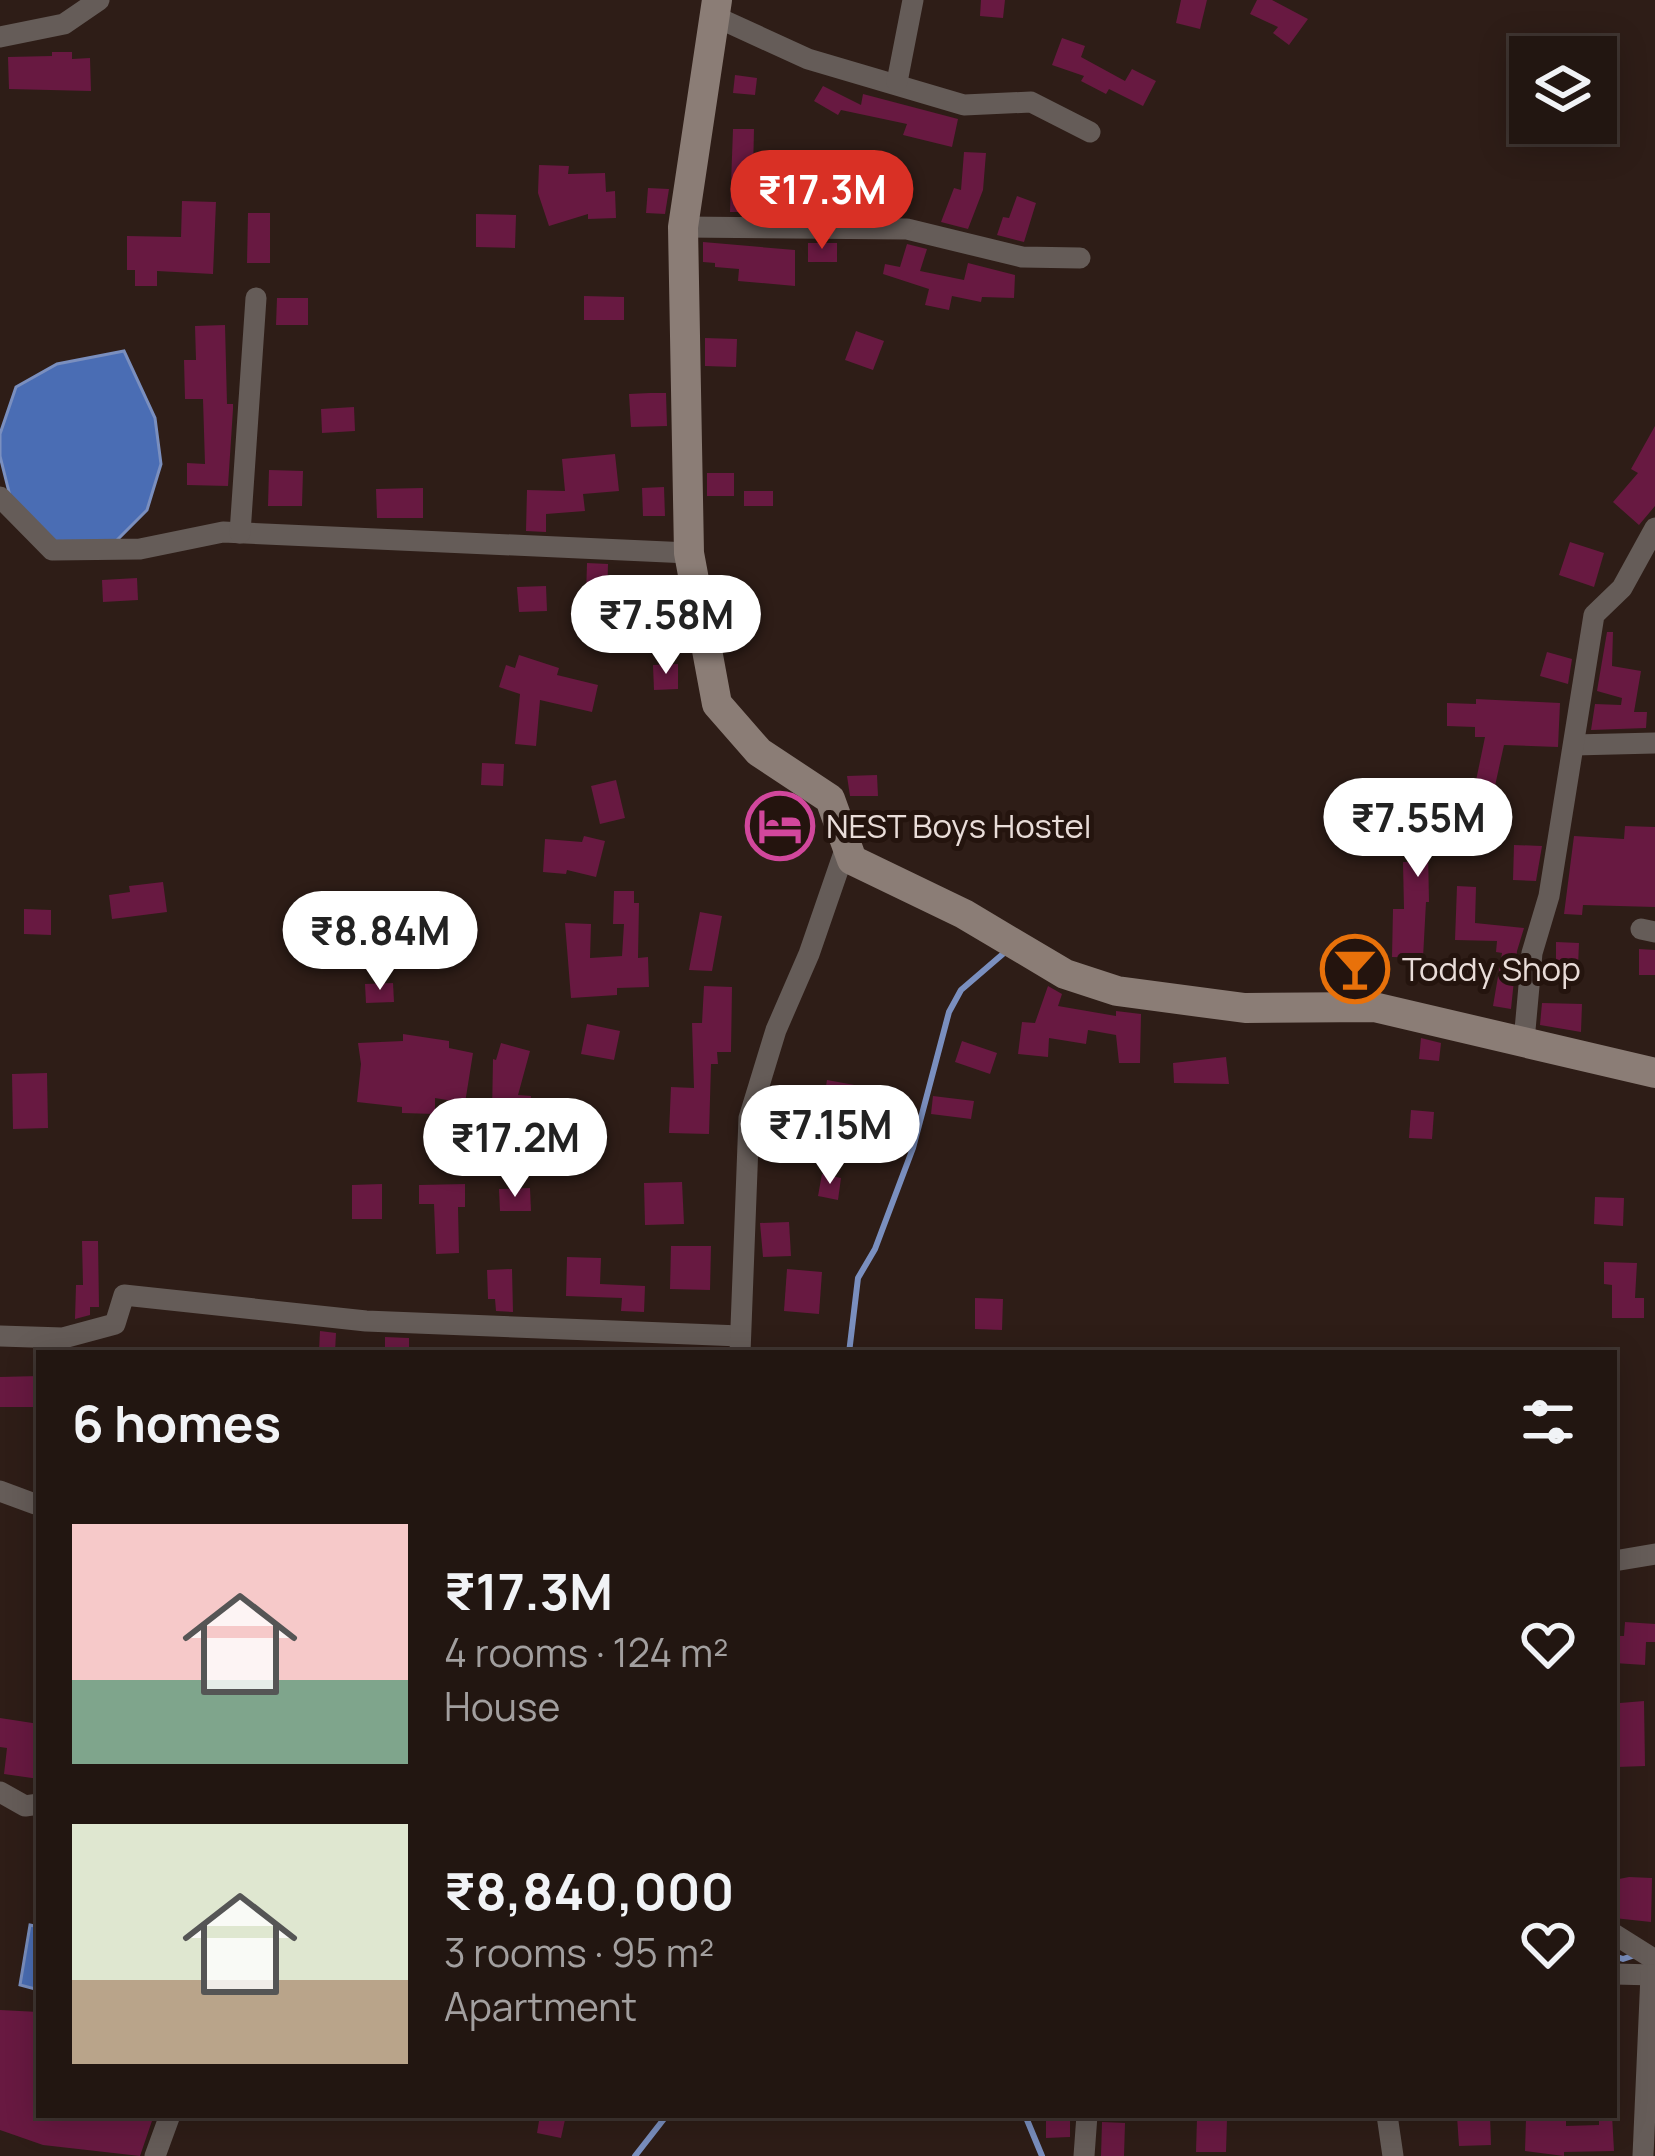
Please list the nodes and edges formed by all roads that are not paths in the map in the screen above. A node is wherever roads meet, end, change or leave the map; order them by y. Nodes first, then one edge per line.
1 (99, 0) edge
2 (913, 0) edge
3 (716, 8) edge
4 (0, 37) edge
5 (897, 82) junction
6 (1090, 132) dead end
7 (683, 227) junction
8 (1080, 258) dead end
9 (256, 298) dead end
10 (0, 497) edge
11 (1655, 528) edge
12 (240, 533) junction
13 (689, 553) junction
14 (1655, 743) edge
15 (1574, 745) junction
16 (847, 844) junction
17 (1524, 1041) junction
18 (1655, 1073) edge
19 (0, 1336) edge
20 (740, 1345) edge
21 (0, 1491) edge
22 (35, 1504) dead end
23 (1655, 1554) edge
24 (1617, 1560) edge
25 (0, 1792) edge
26 (36, 1804) edge
27 (1623, 1939) edge
28 (1654, 1970) edge
29 (1617, 1974) edge
30 (169, 2118) edge
31 (1087, 2118) edge
32 (1387, 2118) edge
33 (155, 2156) edge
34 (1084, 2156) edge
35 (1393, 2156) edge
36 (1642, 2156) edge

1 - 4 street
2 - 5 street
3 - 5 street
3 - 7 street
5 - 6 street
7 - 8 street
7 - 13 street
9 - 12 street
10 - 12 street
11 - 15 street
12 - 13 street
13 - 16 street
14 - 15 street
15 - 17 street
16 - 17 street
16 - 20 street
17 - 18 street
19 - 20 street
21 - 22 street
23 - 24 street
25 - 26 street
27 - 28 street
28 - 29 street
28 - 36 street
30 - 33 street
31 - 34 street
32 - 35 street

